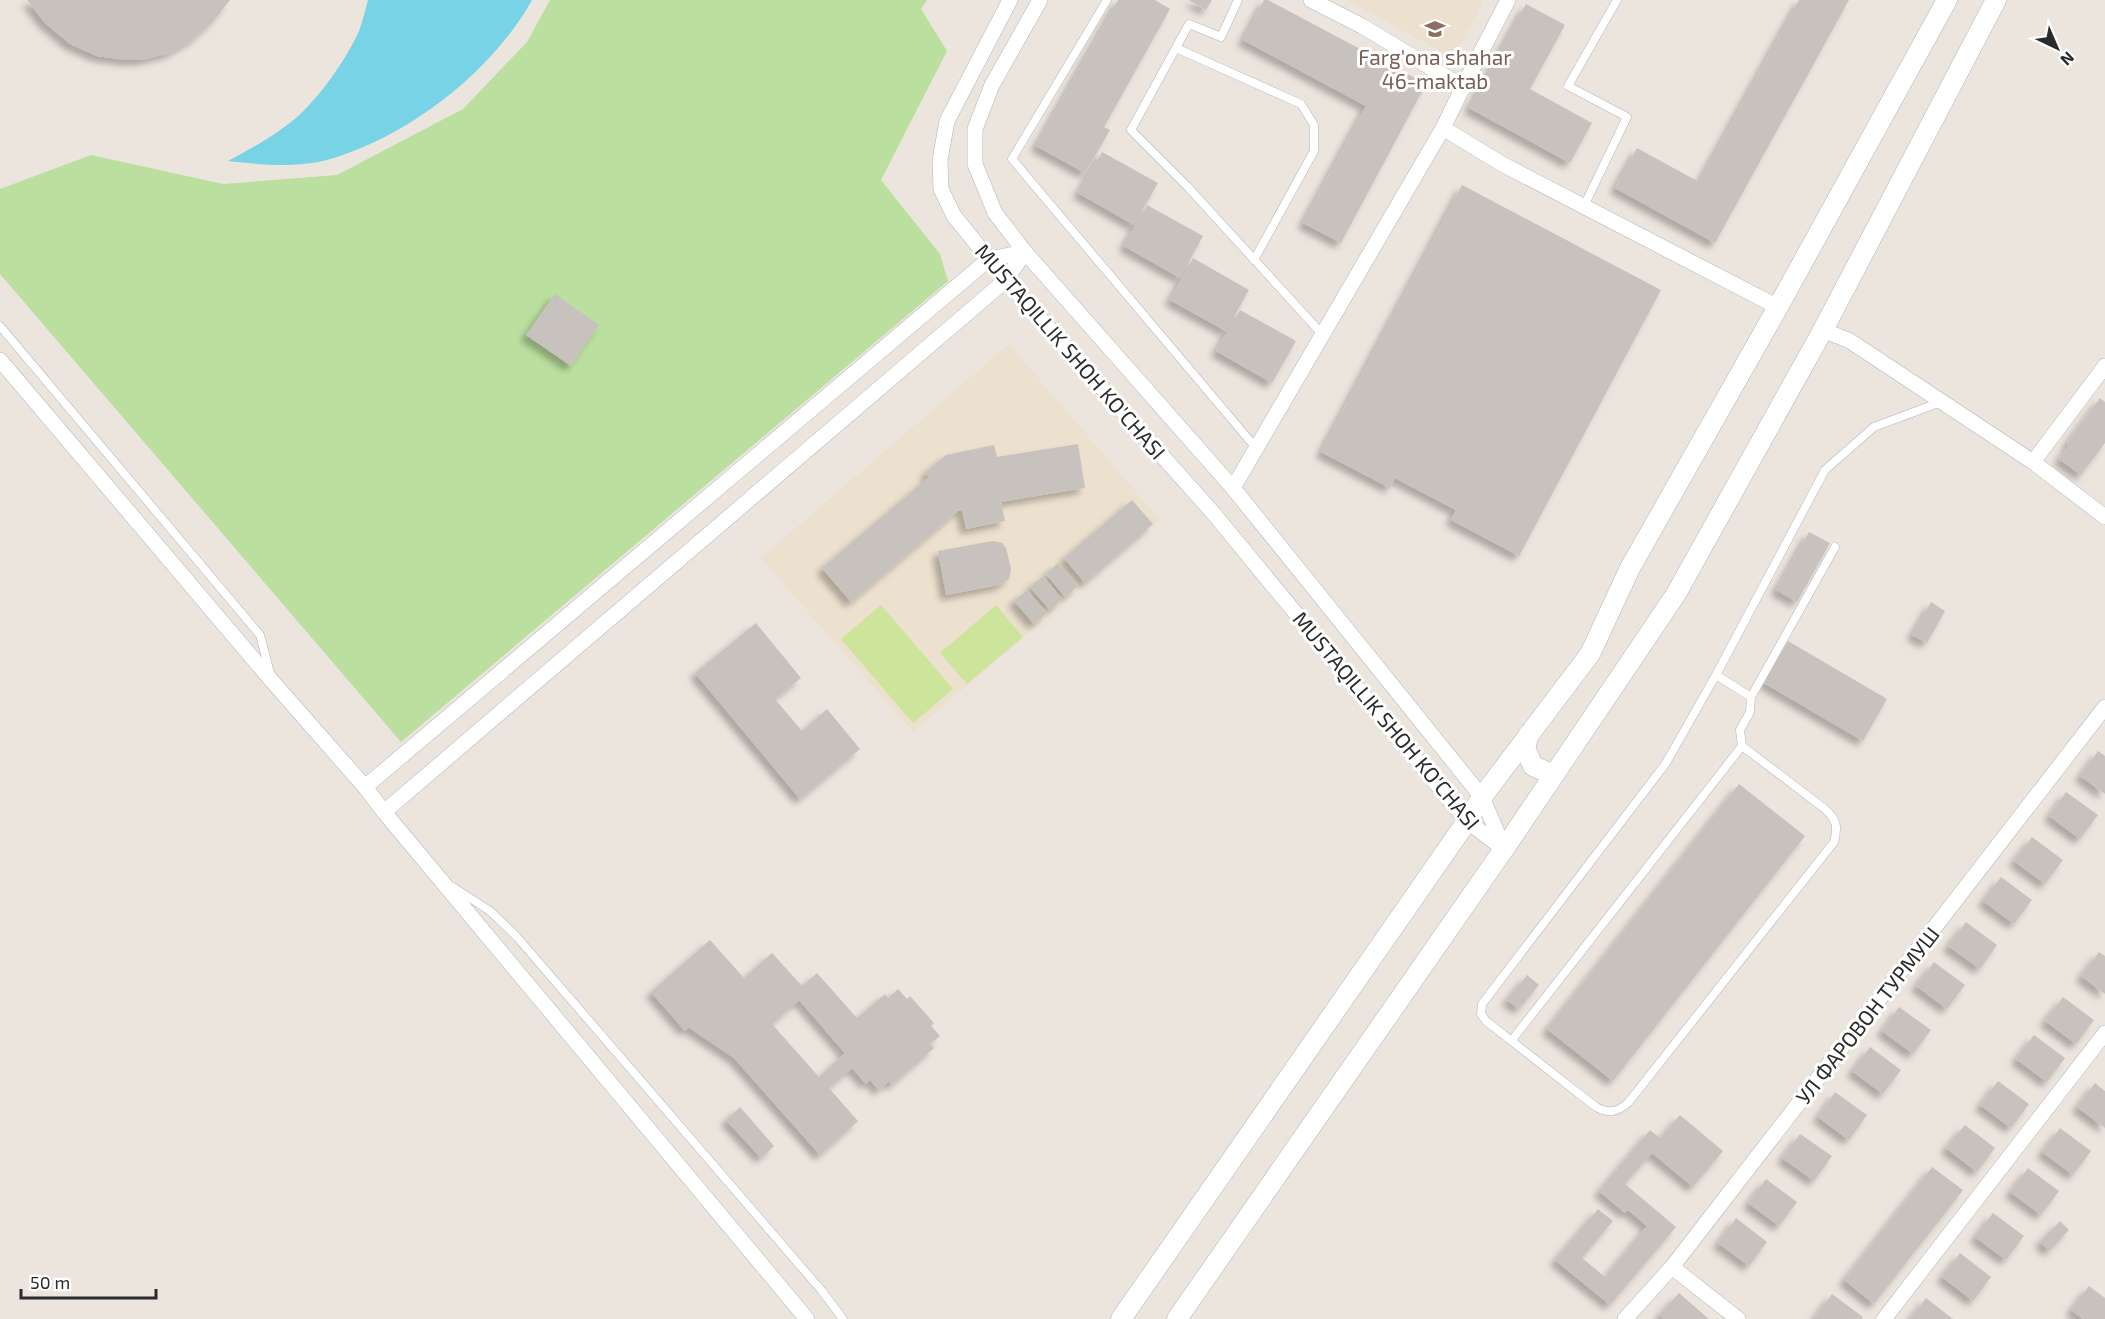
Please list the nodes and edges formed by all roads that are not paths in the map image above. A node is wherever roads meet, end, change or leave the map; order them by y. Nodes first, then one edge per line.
1 (1010, 0) edge
2 (1040, 0) edge
3 (1107, 0) edge
4 (1238, 0) edge
5 (1311, 0) edge
6 (1508, 0) edge
7 (1617, 0) edge
8 (1947, 0) edge
9 (1996, 0) edge
10 (1176, 48) junction
11 (1463, 87) junction
12 (1443, 128) junction
13 (1584, 207) junction
14 (1025, 252) junction
15 (989, 259) junction
16 (1254, 260) junction
17 (1006, 279) junction
18 (1778, 307) junction
19 (0, 326) edge
20 (1823, 330) junction
21 (1322, 334) junction
22 (0, 360) edge
23 (2105, 366) edge
24 (1941, 402) junction
25 (1257, 448) junction
26 (2033, 462) junction
27 (1233, 488) junction
28 (2105, 517) edge
29 (1835, 547) dead end
30 (1716, 675) junction
31 (272, 681) junction
32 (1751, 697) junction
33 (2105, 707) edge
34 (1529, 734) junction
35 (1742, 746) junction
36 (1554, 775) junction
37 (365, 787) junction
38 (1482, 797) junction
39 (384, 812) junction
40 (1467, 821) junction
41 (1504, 849) junction
42 (438, 877) junction
43 (2105, 1033) edge
44 (1512, 1040) junction
45 (1672, 1267) junction
46 (807, 1319) edge
47 (843, 1319) edge
48 (1121, 1319) edge
49 (1177, 1319) edge
50 (1625, 1319) edge
51 (1738, 1319) edge
52 (1884, 1319) edge

1 - 15 street, MUSTAQILLIK SHOH KO'CHASI
2 - 14 street, MUSTAQILLIK SHOH KO'CHASI
3 - 25 lane
4 - 10 lane
5 - 11 street
6 - 11 street
7 - 13 lane
8 - 18 street
9 - 20 street
10 - 16 lane
10 - 16 lane
11 - 12 street
12 - 13 street
12 - 21 street
13 - 18 street
14 - 15 street
14 - 17 street
14 - 27 street, MUSTAQILLIK SHOH KO'CHASI
15 - 17 street, MUSTAQILLIK SHOH KO'CHASI
15 - 37 street
16 - 21 lane
17 - 39 street
17 - 40 street, MUSTAQILLIK SHOH KO'CHASI
18 - 34 street
19 - 31 lane
20 - 24 street
20 - 36 street
21 - 25 street
22 - 31 street
23 - 26 street
24 - 26 street
24 - 30 lane
25 - 27 street
26 - 28 street
27 - 38 street, MUSTAQILLIK SHOH KO'CHASI
29 - 32 lane
30 - 32 lane
30 - 44 lane
31 - 37 street
32 - 35 lane
33 - 45 street, УЛ ФАРОВОН ТУРМУШ
34 - 36 street
34 - 38 street
35 - 44 lane
35 - 44 lane
36 - 41 street
37 - 39 street
38 - 40 street
38 - 41 street, MUSTAQILLIK SHOH KO'CHASI
39 - 42 street
40 - 41 street, MUSTAQILLIK SHOH KO'CHASI
40 - 48 street
41 - 49 street
42 - 46 street
42 - 47 lane
43 - 52 street
45 - 50 street, УЛ ФАРОВОН ТУРМУШ
45 - 51 street

